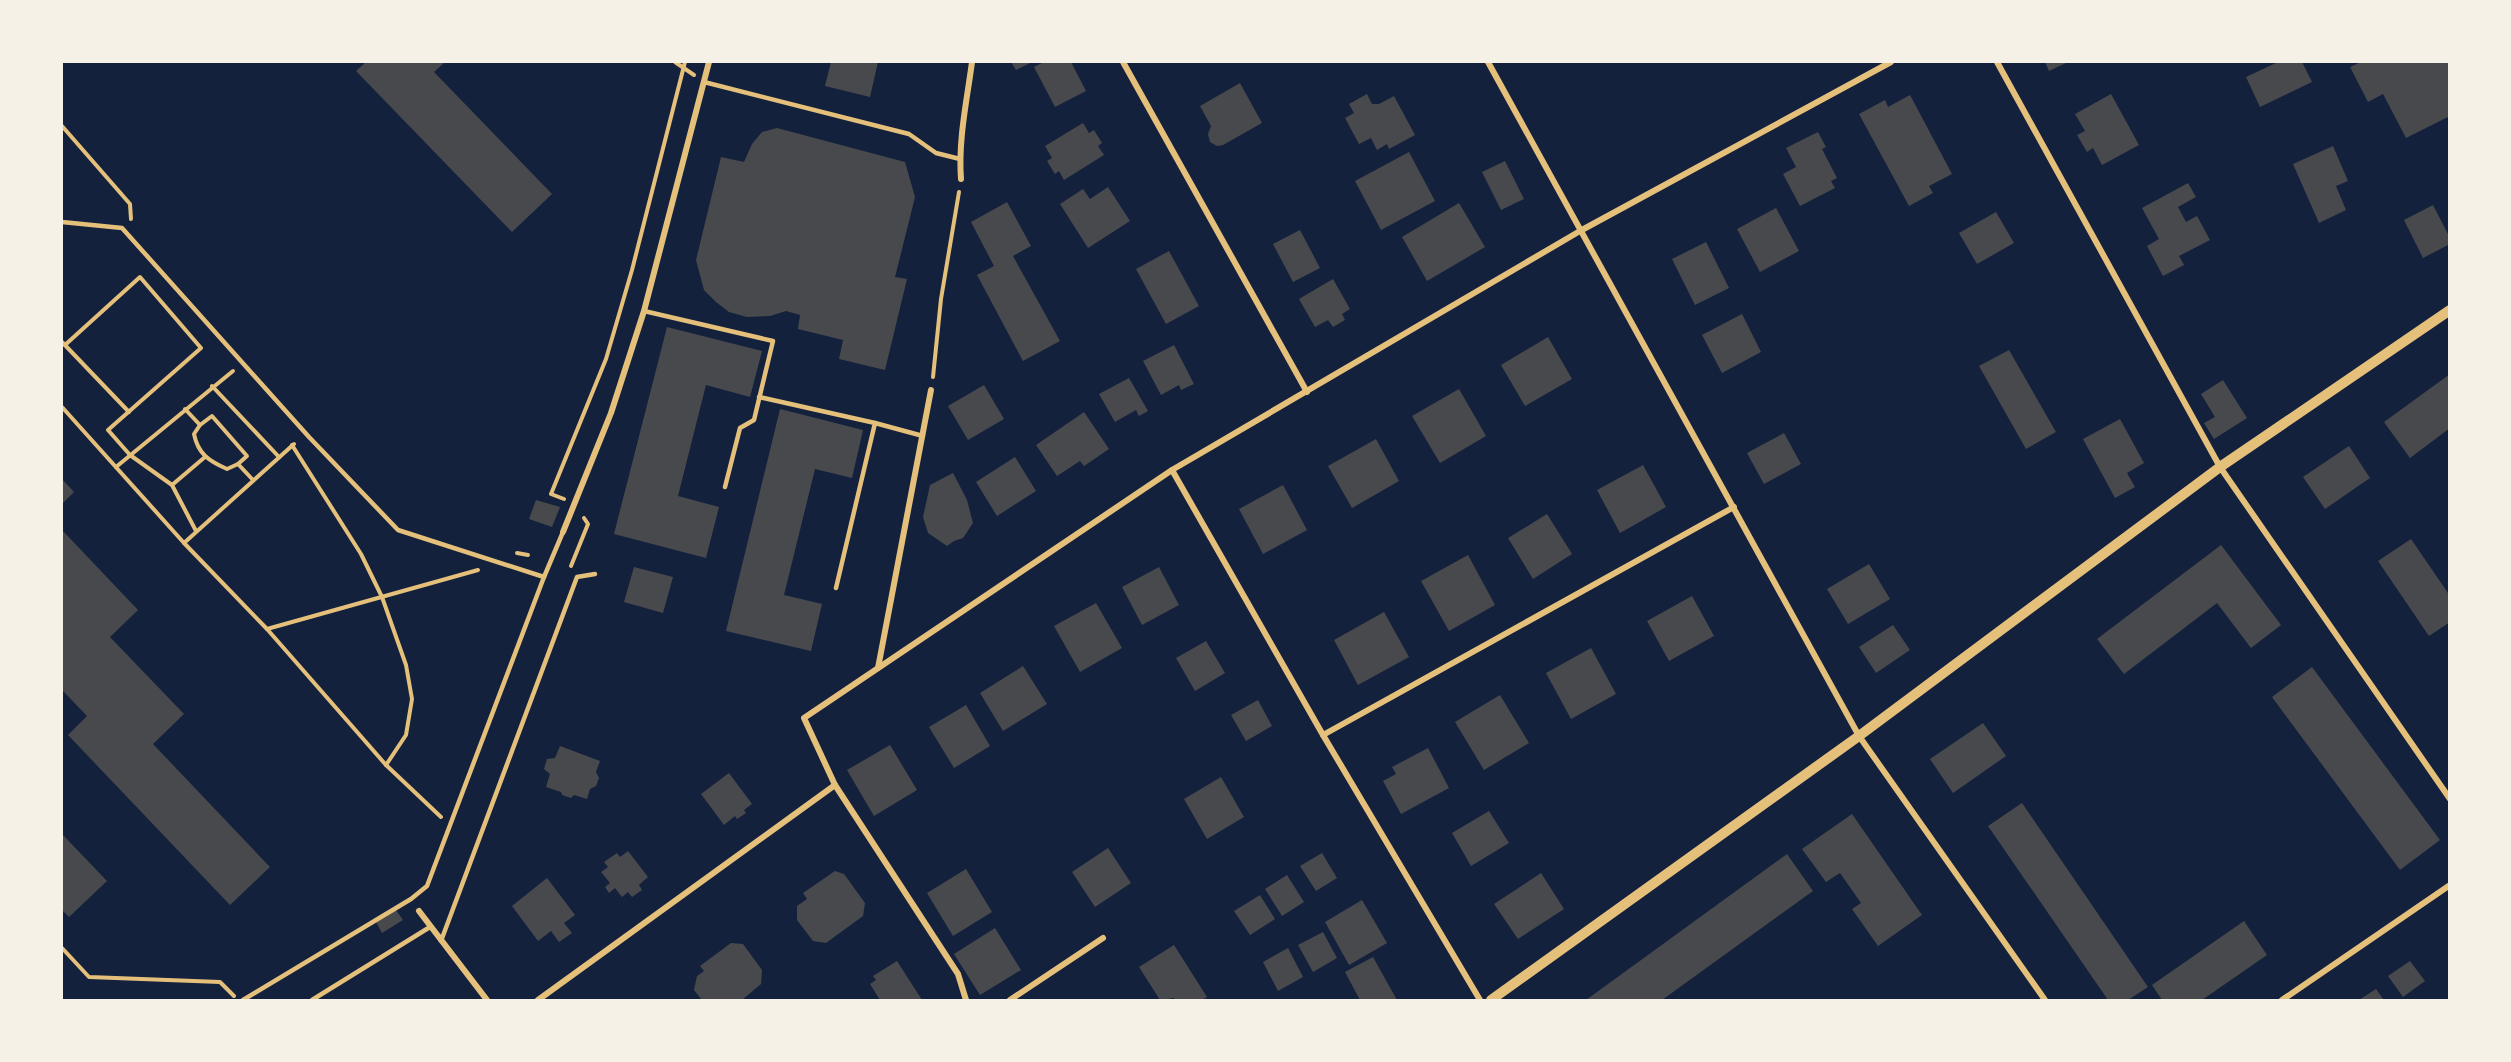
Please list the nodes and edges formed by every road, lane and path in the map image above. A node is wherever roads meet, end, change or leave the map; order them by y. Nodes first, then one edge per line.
1 (675, 62) edge
2 (685, 62) edge
3 (709, 62) edge
4 (972, 62) edge
5 (1123, 62) edge
6 (1488, 62) edge
7 (1891, 62) edge
8 (1997, 62) edge
9 (683, 68) junction
10 (704, 82) junction
11 (62, 126) edge
12 (960, 159) junction
13 (961, 179) joint
14 (62, 222) edge
15 (137, 226) dead end
16 (1580, 231) junction
17 (2450, 310) edge
18 (644, 311) junction
19 (63, 344) edge
20 (242, 364) junction
21 (212, 386) junction
22 (932, 390) joint
23 (1307, 392) junction
24 (759, 397) junction
25 (62, 407) edge
26 (184, 409) junction
27 (129, 412) junction
28 (875, 423) junction
29 (200, 425) junction
30 (923, 436) junction
31 (309, 437) junction
32 (292, 445) junction
33 (130, 455) junction
34 (205, 457) junction
35 (279, 457) junction
36 (238, 464) junction
37 (2220, 466) junction
38 (116, 467) junction
39 (1172, 471) junction
40 (253, 480) junction
41 (172, 485) junction
42 (725, 487) dead end
43 (574, 504) junction
44 (1734, 507) junction
45 (196, 531) junction
46 (563, 532) joint
47 (184, 543) junction
48 (506, 550) dead end
49 (504, 563) junction
50 (595, 574) dead end
51 (544, 577) junction
52 (836, 588) dead end
53 (381, 597) junction
54 (267, 630) junction
55 (878, 668) junction
56 (1323, 735) junction
57 (1859, 736) junction
58 (386, 765) junction
59 (835, 785) junction
60 (2450, 799) edge
61 (451, 825) junction
62 (2450, 885) edge
63 (411, 899) junction
64 (419, 911) joint
65 (430, 927) junction
66 (1103, 938) dead end
67 (441, 941) junction
68 (62, 948) edge
69 (241, 1000) edge
70 (312, 1000) edge
71 (487, 1000) edge
72 (538, 1000) edge
73 (966, 1000) edge
74 (1010, 1000) edge
75 (1480, 1000) edge
76 (1491, 1000) edge
77 (2045, 1000) edge
78 (2283, 1000) edge

1 - 9 path
2 - 9 path
3 - 10 street
4 - 12 street
5 - 23 street
6 - 16 street
7 - 16 street
8 - 37 street
9 - 10 path
9 - 43 path
10 - 12 lane
10 - 18 street
11 - 15 path
12 - 13 street
13 - 22 path
14 - 20 lane
16 - 23 street
16 - 44 street
17 - 37 street
18 - 24 lane
18 - 43 street
19 - 27 path
19 - 27 path
20 - 21 path
20 - 31 lane
21 - 26 path
21 - 35 path
22 - 30 street
23 - 39 street
24 - 28 lane
24 - 42 lane
25 - 38 path
26 - 29 path
26 - 33 path
27 - 33 path
28 - 30 lane
28 - 52 lane
29 - 34 path
29 - 36 path
30 - 55 street
31 - 32 path
31 - 49 lane
32 - 35 path
32 - 53 path
33 - 38 path
33 - 41 path
34 - 36 path
34 - 41 path
35 - 40 path
36 - 40 path
37 - 57 street
37 - 60 street
38 - 47 path
39 - 55 street
39 - 56 street
40 - 45 path
41 - 45 path
43 - 46 street
44 - 56 street
44 - 57 street
45 - 47 path
46 - 51 lane
47 - 54 path
48 - 49 path
49 - 51 lane
49 - 53 path
50 - 67 lane
51 - 61 lane
53 - 54 path
53 - 58 path
54 - 58 path
55 - 59 street
56 - 75 street
57 - 76 street
57 - 77 street
58 - 61 path
59 - 72 street
59 - 73 street
61 - 63 lane
62 - 78 street
63 - 64 lane
63 - 69 lane
64 - 65 street
65 - 67 street
65 - 70 lane
66 - 74 street
67 - 71 street
68 - 69 path

